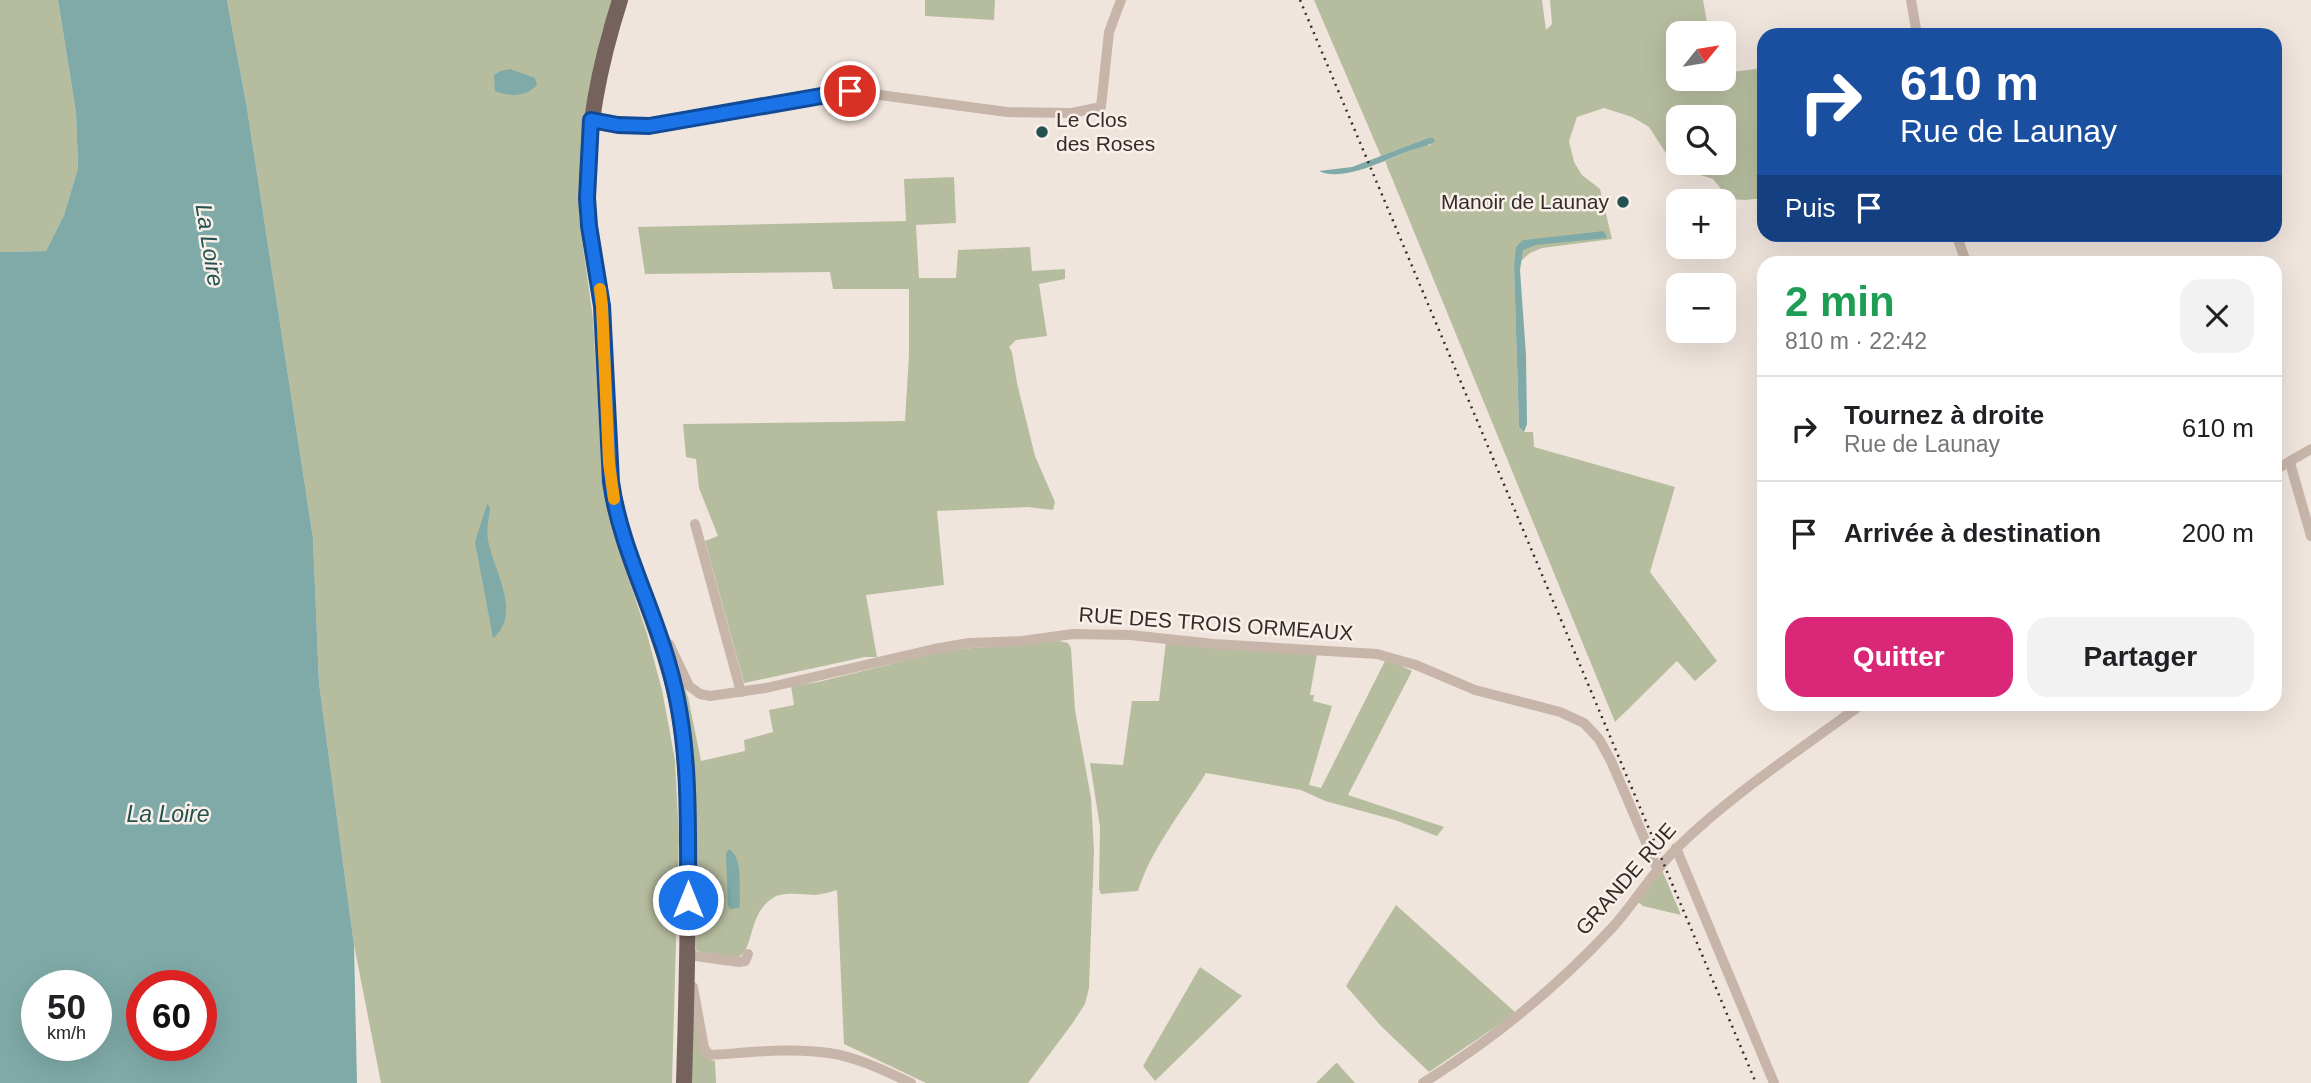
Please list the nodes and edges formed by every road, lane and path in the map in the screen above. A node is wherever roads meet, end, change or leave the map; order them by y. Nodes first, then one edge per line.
1 (620, 0) edge
2 (1121, 0) edge
3 (1911, 0) edge
4 (1916, 28) edge
5 (591, 120) junction
6 (2311, 449) edge
7 (2290, 463) junction
8 (2282, 467) edge
9 (695, 524) dead end
10 (2311, 536) edge
11 (662, 643) junction
12 (741, 692) junction
13 (1853, 711) edge
14 (1676, 848) junction
15 (1657, 868) junction
16 (748, 954) dead end
17 (688, 955) junction
18 (687, 982) junction
19 (684, 1083) edge
20 (911, 1083) edge
21 (1423, 1083) edge
22 (1774, 1083) edge

1 - 5 main road
2 - 5 street
3 - 4 street
5 - 11 main road
6 - 7 street
7 - 8 street
7 - 10 street
9 - 12 street
11 - 12 street, RUE DES TROIS ORMEAUX
11 - 17 main road
12 - 15 street, RUE DES TROIS ORMEAUX
13 - 14 street, GRANDE RUE
14 - 15 street, GRANDE RUE
14 - 22 street
15 - 21 street, GRANDE RUE
16 - 17 street
17 - 18 main road
18 - 19 main road
18 - 20 street

